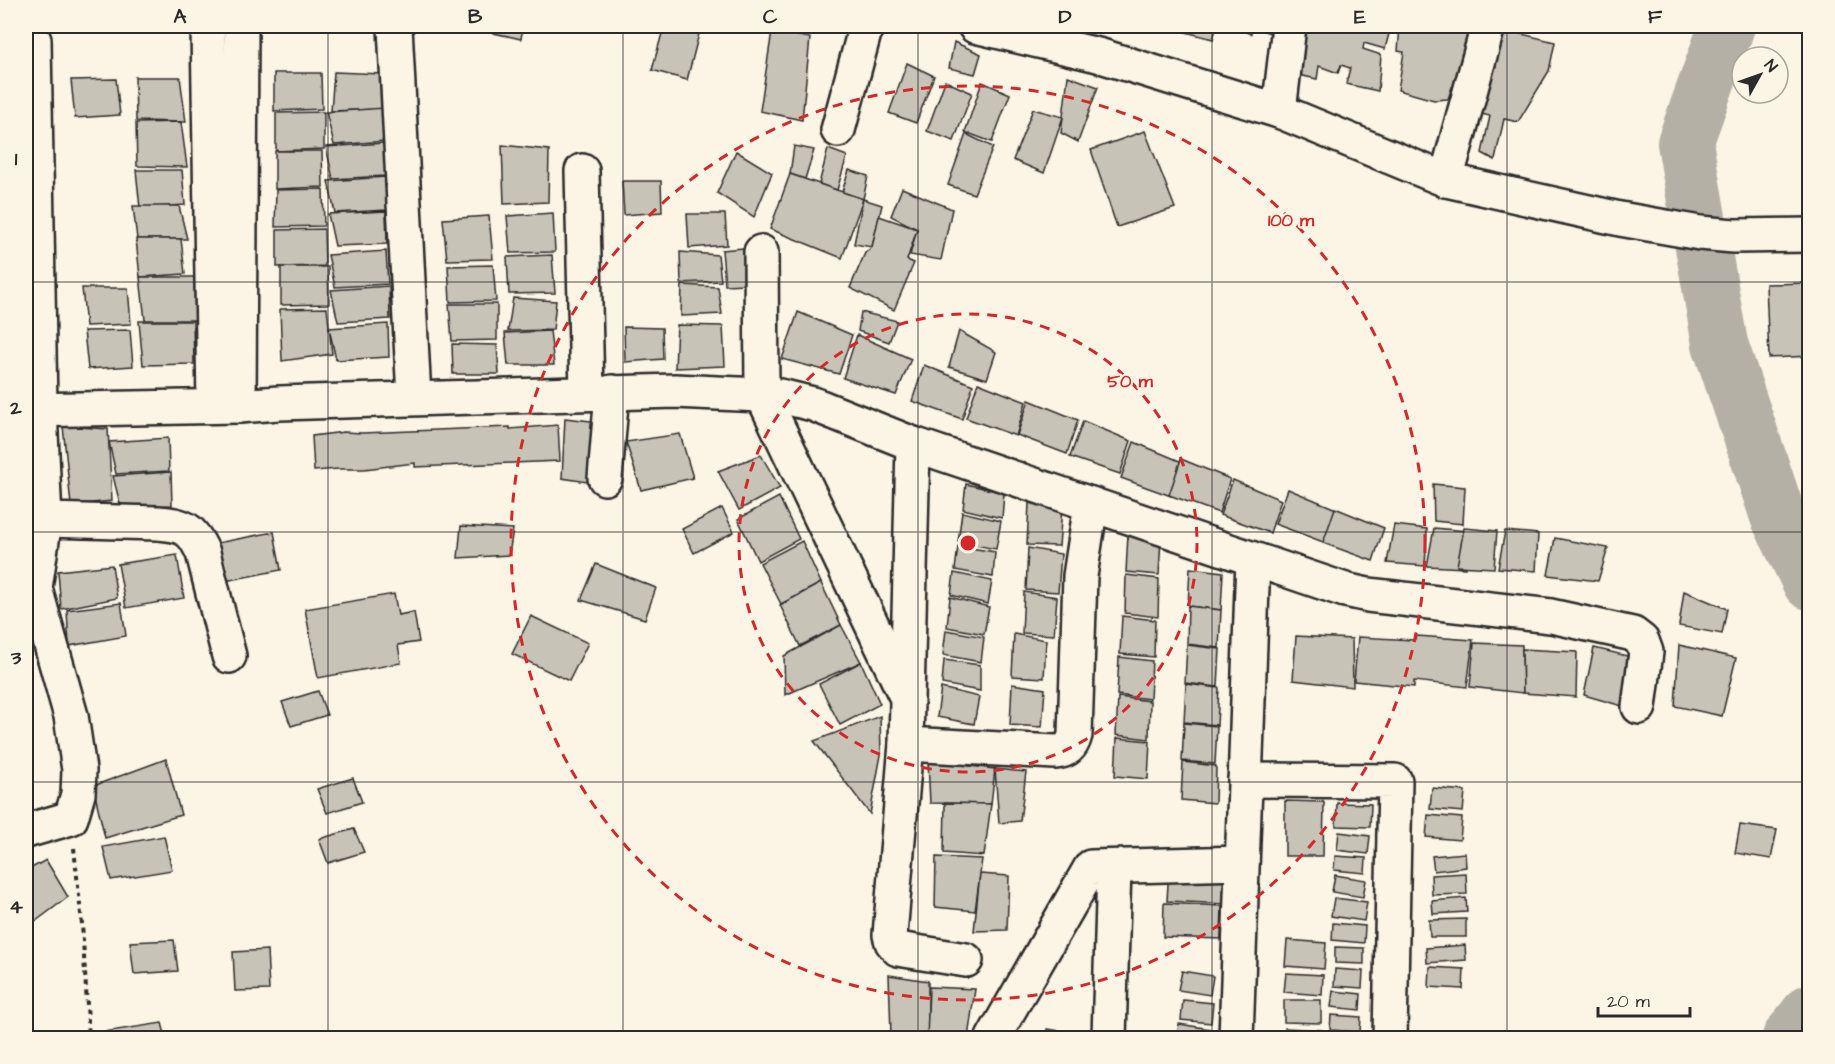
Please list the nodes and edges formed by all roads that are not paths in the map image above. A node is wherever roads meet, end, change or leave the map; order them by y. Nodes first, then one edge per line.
1 (208, 26) edge
2 (241, 26) edge
3 (866, 26) edge
4 (975, 26) edge
5 (1289, 26) edge
6 (1488, 26) edge
7 (395, 27) edge
8 (34, 40) dead end
9 (1279, 111) junction
10 (838, 130) dead end
11 (582, 171) dead end
12 (1446, 180) junction
13 (1809, 235) edge
14 (761, 252) dead end
15 (599, 393) junction
16 (762, 394) junction
17 (414, 398) junction
18 (226, 406) junction
19 (33, 410) edge
20 (913, 444) junction
21 (605, 478) dead end
22 (1091, 504) junction
23 (45, 520) junction
24 (1253, 559) junction
25 (229, 656) dead end
26 (908, 699) junction
27 (1639, 707) dead end
28 (906, 744) junction
29 (1245, 780) junction
30 (26, 831) edge
31 (1242, 863) junction
32 (1114, 867) junction
33 (966, 960) dead end
34 (993, 1038) edge
35 (1109, 1038) edge
36 (1236, 1038) edge
37 (1390, 1038) edge

1 - 18 street
2 - 18 street
3 - 10 street
4 - 9 street
5 - 9 street
6 - 12 street
7 - 17 street
8 - 19 street
9 - 12 street
11 - 15 street
12 - 13 street
14 - 16 street
15 - 16 street
15 - 17 street
15 - 21 street
16 - 20 street
16 - 26 street
17 - 18 street
18 - 19 street
19 - 23 street
20 - 22 street
20 - 26 street
22 - 24 street
22 - 28 street
23 - 25 street
23 - 30 street
24 - 27 street
24 - 29 street
26 - 28 street
28 - 33 street
29 - 31 street
29 - 37 street
31 - 32 street
31 - 36 street
32 - 34 street
32 - 35 street

